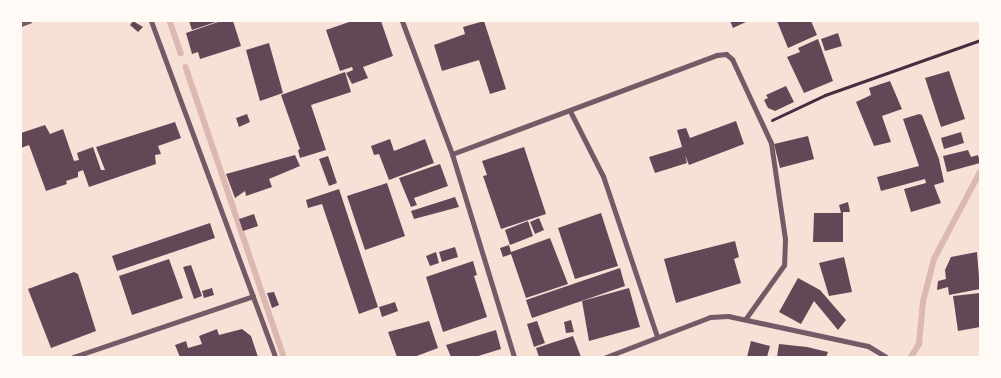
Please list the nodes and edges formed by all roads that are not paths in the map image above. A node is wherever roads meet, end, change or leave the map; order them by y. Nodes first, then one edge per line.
1 (29, 21) edge
2 (151, 21) edge
3 (402, 21) edge
4 (21, 24) edge
5 (571, 112) junction
6 (452, 154) junction
7 (253, 296) junction
8 (746, 318) junction
9 (657, 336) junction
10 (73, 357) edge
11 (275, 357) edge
12 (514, 357) edge
13 (606, 357) edge
14 (886, 357) edge

1 - 4 street
2 - 7 street
3 - 6 street
5 - 6 street
5 - 8 street
5 - 9 street
6 - 12 street
7 - 10 street
7 - 11 street
8 - 9 street
8 - 14 street
9 - 13 street

